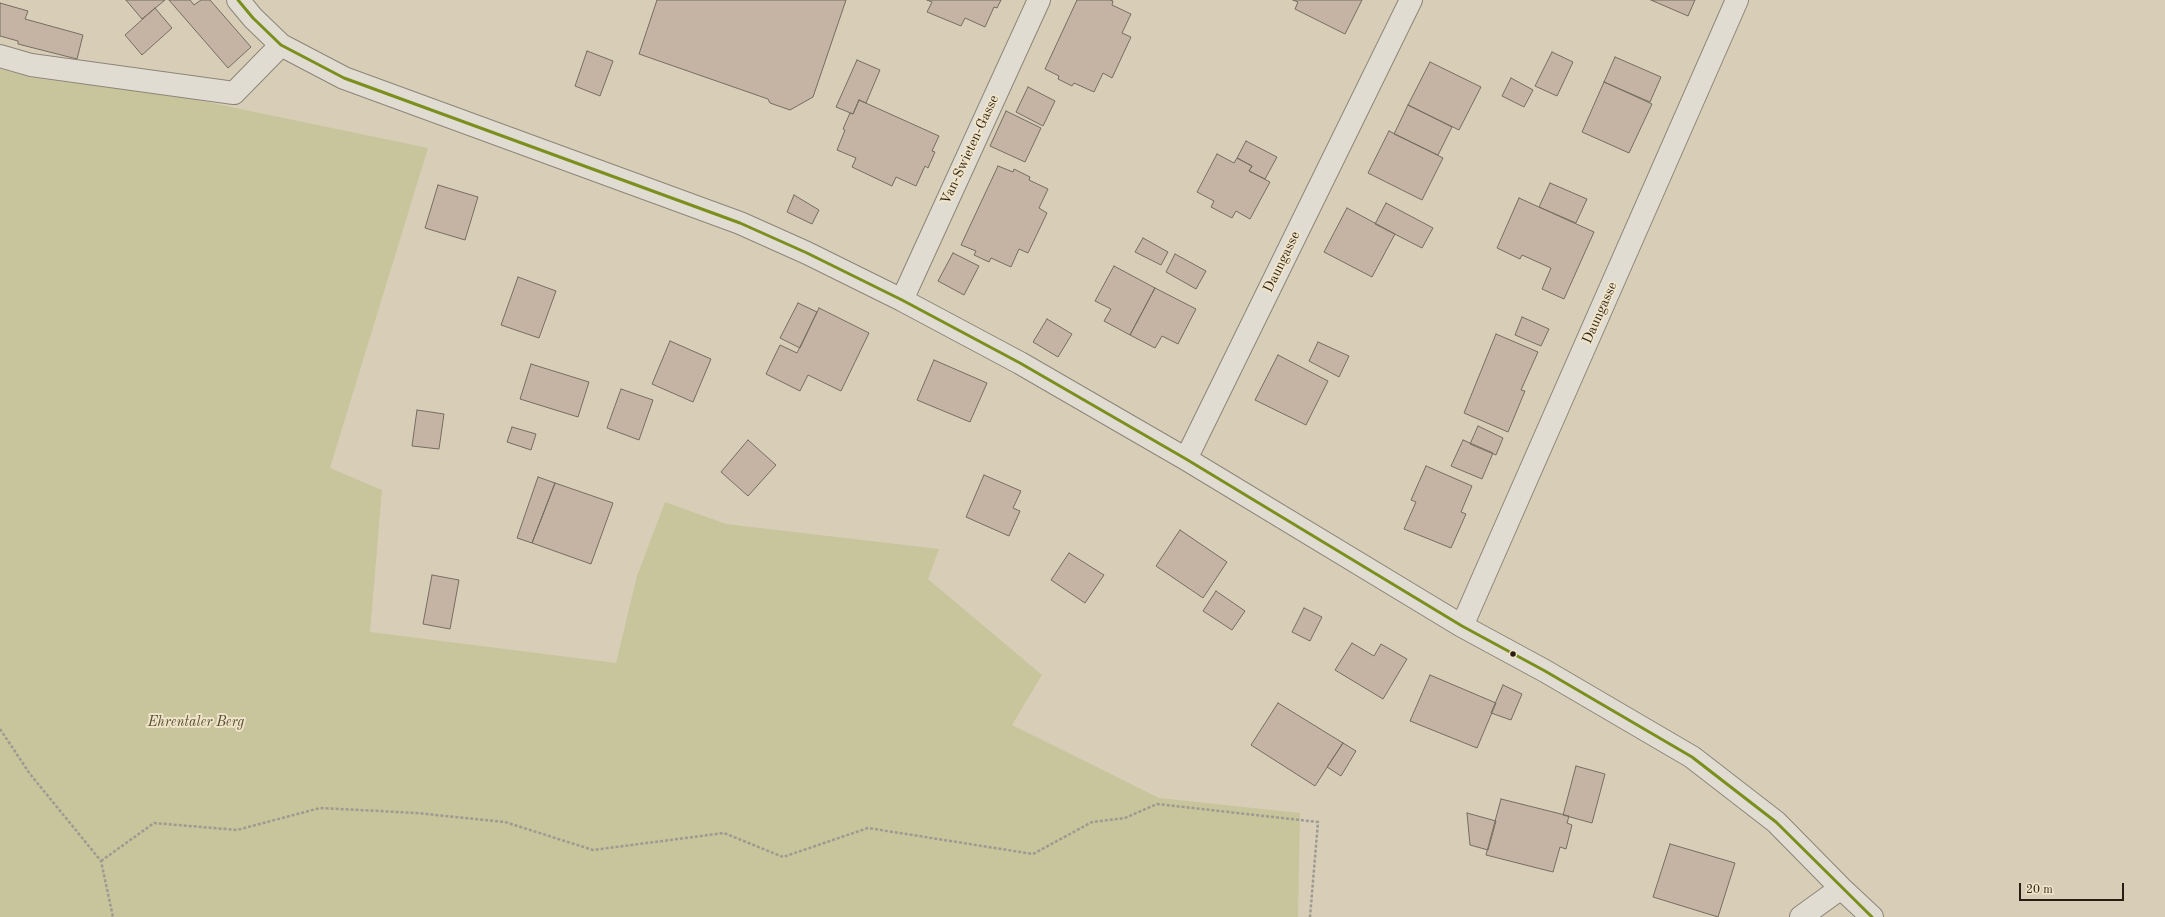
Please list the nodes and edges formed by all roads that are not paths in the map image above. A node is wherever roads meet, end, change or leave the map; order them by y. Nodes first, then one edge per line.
1 (238, 0) edge
2 (1039, 0) edge
3 (1411, 0) edge
4 (1737, 0) edge
5 (280, 45) junction
6 (0, 56) edge
7 (902, 300) junction
8 (1186, 459) junction
9 (1462, 626) junction
10 (1841, 888) junction
11 (1801, 917) edge
12 (1872, 917) edge

1 - 5 street
2 - 7 street, Van-Swieten-Gasse
3 - 8 street, Daungasse
4 - 9 street, Daungasse
5 - 6 street
5 - 7 street
7 - 8 street
8 - 9 street
9 - 10 street
10 - 11 street
10 - 12 street

